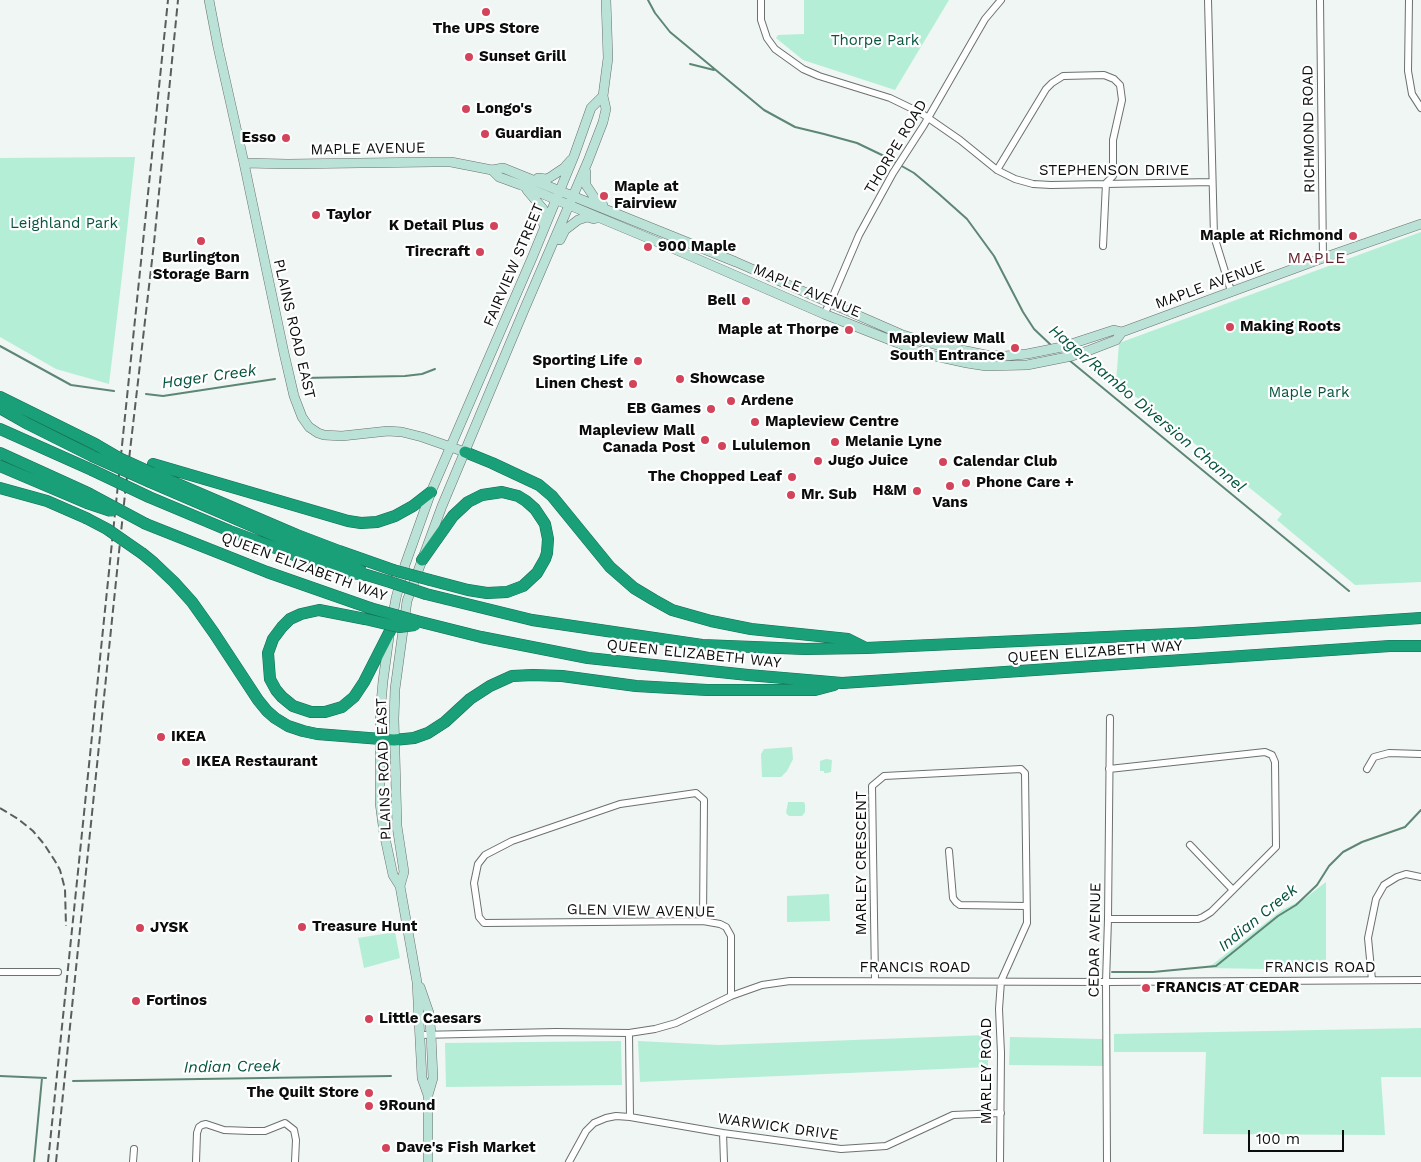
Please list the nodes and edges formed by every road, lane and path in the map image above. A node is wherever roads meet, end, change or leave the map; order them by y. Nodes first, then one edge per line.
1 (209, 0) edge
2 (606, 0) edge
3 (761, 0) edge
4 (1001, 0) edge
5 (1208, 0) edge
6 (1320, 0) edge
7 (1409, 0) edge
8 (603, 96) junction
9 (1421, 108) edge
10 (928, 118) junction
11 (574, 156) junction
12 (588, 161) junction
13 (244, 163) junction
14 (492, 170) junction
15 (997, 170) junction
16 (525, 176) junction
17 (1212, 182) junction
18 (1106, 183) junction
19 (521, 185) junction
20 (561, 190) junction
21 (574, 195) junction
22 (556, 200) junction
23 (569, 206) junction
24 (608, 210) junction
25 (604, 221) junction
26 (1421, 224) edge
27 (537, 246) junction
28 (1103, 246) dead end
29 (1323, 258) junction
30 (540, 274) junction
31 (1231, 292) junction
32 (830, 302) junction
33 (824, 314) junction
34 (1122, 332) junction
35 (0, 397) edge
36 (0, 408) edge
37 (0, 429) edge
38 (451, 448) junction
39 (93, 450) junction
40 (465, 452) junction
41 (0, 453) edge
42 (0, 466) edge
43 (152, 473) junction
44 (0, 488) edge
45 (431, 492) junction
46 (88, 498) junction
47 (422, 560) junction
48 (366, 575) junction
49 (1421, 618) edge
50 (419, 624) junction
51 (390, 631) junction
52 (1421, 646) edge
53 (866, 648) junction
54 (842, 683) junction
55 (1110, 718) dead end
56 (381, 739) junction
57 (394, 740) junction
58 (1421, 754) edge
59 (1109, 769) junction
60 (1367, 769) dead end
61 (1190, 845) dead end
62 (949, 851) dead end
63 (1421, 878) edge
64 (400, 886) junction
65 (1233, 890) junction
66 (1026, 906) junction
67 (1108, 919) junction
68 (704, 921) junction
69 (0, 972) edge
70 (58, 972) dead end
71 (875, 980) junction
72 (1372, 980) junction
73 (1421, 980) edge
74 (1001, 981) junction
75 (417, 982) junction
76 (1106, 982) junction
77 (731, 996) junction
78 (630, 1033) junction
79 (431, 1034) junction
80 (419, 1035) junction
81 (428, 1094) junction
82 (1001, 1113) junction
83 (630, 1117) junction
84 (724, 1133) junction
85 (134, 1149) dead end
86 (134, 1162) edge
87 (196, 1162) edge
88 (296, 1162) edge
89 (428, 1162) edge
90 (569, 1162) edge
91 (724, 1162) edge
92 (1000, 1162) edge
93 (1107, 1162) edge

1 - 13 main road, PLAINS ROAD EAST
2 - 8 main road, FAIRVIEW STREET
3 - 10 street, STEPHENSON DRIVE
4 - 10 street, THORPE ROAD
5 - 17 street
6 - 29 street, RICHMOND ROAD
7 - 9 street
8 - 11 main road, FAIRVIEW STREET
8 - 12 main road, FAIRVIEW STREET
10 - 15 street, STEPHENSON DRIVE
10 - 32 street, THORPE ROAD
11 - 16 main road
11 - 20 main road, FAIRVIEW STREET
12 - 21 main road, FAIRVIEW STREET
12 - 24 main road
13 - 14 main road, MAPLE AVENUE
13 - 38 main road, PLAINS ROAD EAST
14 - 16 main road, MAPLE AVENUE
14 - 19 main road, MAPLE AVENUE
15 - 18 street, STEPHENSON DRIVE
15 - 18 street
16 - 20 main road, MAPLE AVENUE
17 - 18 street, STEPHENSON DRIVE
17 - 31 street
18 - 28 street
19 - 22 main road, MAPLE AVENUE
19 - 27 main road
20 - 21 main road, MAPLE AVENUE
20 - 22 main road, FAIRVIEW STREET
21 - 23 main road, FAIRVIEW STREET
21 - 24 main road, MAPLE AVENUE
22 - 23 main road, MAPLE AVENUE
22 - 27 main road, FAIRVIEW STREET
23 - 25 main road, MAPLE AVENUE
23 - 30 main road, FAIRVIEW STREET
24 - 32 main road, MAPLE AVENUE
25 - 30 main road
25 - 33 main road, MAPLE AVENUE
26 - 29 main road, MAPLE AVENUE
27 - 38 main road, FAIRVIEW STREET
29 - 31 main road, MAPLE AVENUE
30 - 40 main road, FAIRVIEW STREET
31 - 34 main road, MAPLE AVENUE
32 - 33 street, THORPE ROAD
32 - 34 main road, MAPLE AVENUE
33 - 34 main road, MAPLE AVENUE
35 - 39 highway
36 - 39 highway
37 - 48 highway, QUEEN ELIZABETH WAY, bridge
38 - 40 main road
38 - 45 main road, PLAINS ROAD EAST
39 - 43 highway, bridge
39 - 43 highway, bridge
40 - 47 main road, PLAINS ROAD EAST
40 - 53 highway
41 - 46 highway, QUEEN ELIZABETH WAY
42 - 46 highway
43 - 45 highway
43 - 47 highway, bridge
43 - 48 highway
44 - 56 highway, bridge
45 - 51 main road, PLAINS ROAD EAST
46 - 50 highway, QUEEN ELIZABETH WAY, bridge
47 - 57 main road, PLAINS ROAD EAST
48 - 53 highway, QUEEN ELIZABETH WAY, bridge
49 - 53 highway, QUEEN ELIZABETH WAY
50 - 51 highway, bridge
50 - 54 highway, QUEEN ELIZABETH WAY
51 - 56 main road, PLAINS ROAD EAST
52 - 54 highway, QUEEN ELIZABETH WAY
54 - 57 highway
55 - 59 street, CEDAR AVENUE
56 - 57 highway
56 - 64 main road, PLAINS ROAD EAST
57 - 64 main road, PLAINS ROAD EAST
58 - 60 street
59 - 65 street
59 - 67 street, CEDAR AVENUE
61 - 65 street
62 - 66 street
63 - 72 street
64 - 75 main road, PLAINS ROAD EAST
65 - 67 street
66 - 71 street, MARLEY CRESCENT
66 - 74 street, MARLEY CRESCENT
67 - 76 street, CEDAR AVENUE
68 - 68 street, GLEN VIEW AVENUE
68 - 77 street, GLEN VIEW AVENUE
69 - 70 street
71 - 74 street, FRANCIS ROAD
71 - 77 street, FRANCIS ROAD
72 - 73 street, FRANCIS ROAD
72 - 76 street, FRANCIS ROAD
74 - 76 street, FRANCIS ROAD
74 - 82 street, MARLEY ROAD
75 - 79 main road, PLAINS ROAD EAST
75 - 80 main road, PLAINS ROAD EAST
76 - 93 street, CEDAR AVENUE
77 - 78 street, FRANCIS ROAD
78 - 79 street, FRANCIS ROAD
78 - 83 street
79 - 80 street, FRANCIS ROAD
79 - 81 main road, PLAINS ROAD EAST
80 - 81 main road, PLAINS ROAD EAST
81 - 89 main road, PLAINS ROAD EAST
82 - 84 street, WARWICK DRIVE
82 - 92 street, MARLEY ROAD
83 - 84 street, WARWICK DRIVE
83 - 90 street, WARWICK DRIVE
84 - 91 street
85 - 86 street
87 - 88 street

